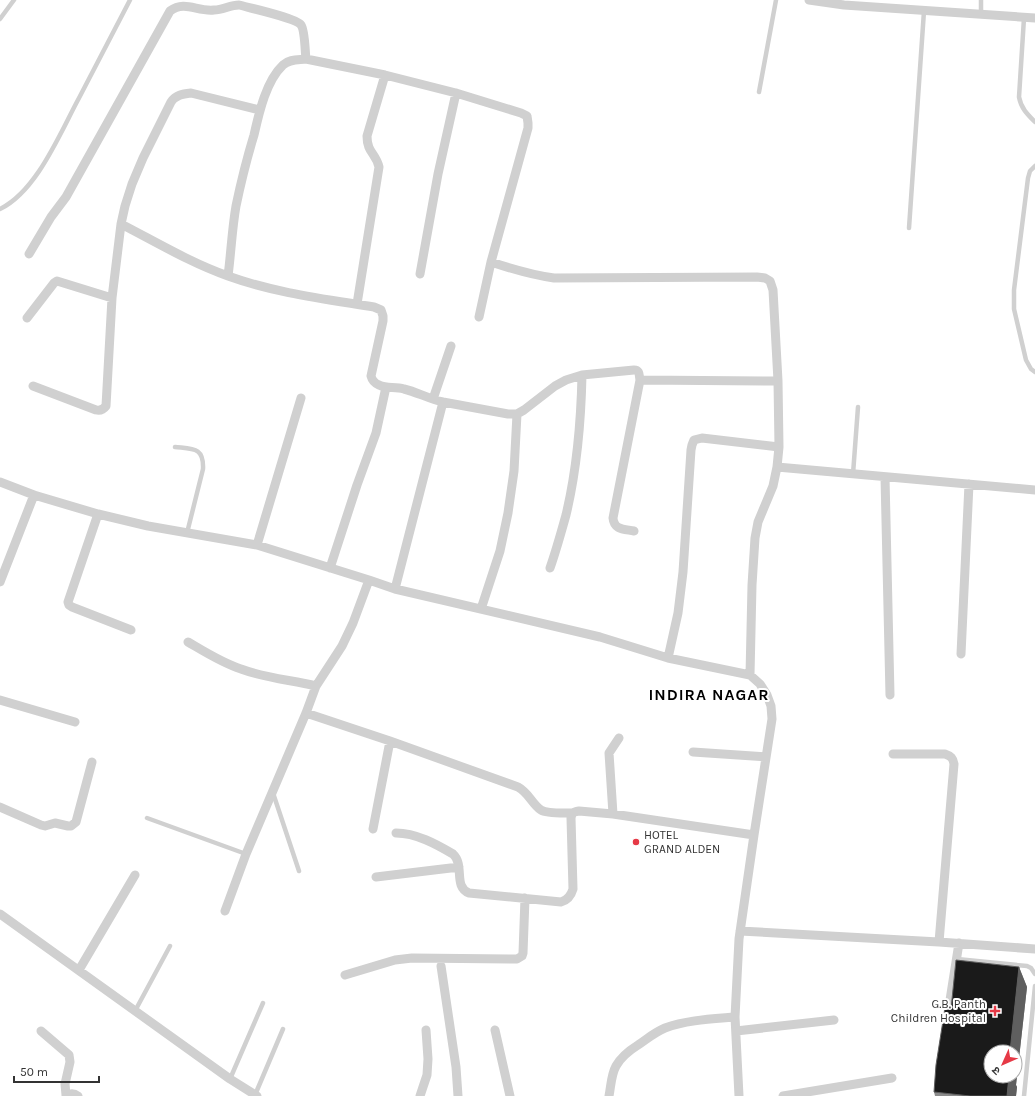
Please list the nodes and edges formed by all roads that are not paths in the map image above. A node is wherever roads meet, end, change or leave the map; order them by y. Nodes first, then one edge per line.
1 (14, 0) edge
2 (130, 0) edge
3 (776, 0) edge
4 (809, 0) edge
5 (982, 0) edge
6 (844, 3) edge
7 (924, 11) junction
8 (981, 15) junction
9 (1024, 18) junction
10 (1035, 18) edge
11 (0, 19) edge
12 (306, 59) junction
13 (385, 75) junction
14 (759, 92) dead end
15 (456, 93) junction
16 (260, 110) junction
17 (1035, 122) edge
18 (1035, 166) edge
19 (0, 209) edge
20 (121, 224) junction
21 (909, 228) dead end
22 (29, 254) dead end
23 (490, 262) junction
24 (420, 274) dead end
25 (228, 276) junction
26 (112, 298) junction
27 (357, 304) junction
28 (479, 317) dead end
29 (27, 318) dead end
30 (452, 346) dead end
31 (1035, 372) edge
32 (582, 375) junction
33 (640, 380) junction
34 (778, 381) junction
35 (33, 386) dead end
36 (386, 387) junction
37 (301, 398) dead end
38 (433, 399) junction
39 (443, 402) junction
40 (858, 406) dead end
41 (517, 414) junction
42 (175, 447) dead end
43 (779, 447) junction
44 (777, 467) junction
45 (853, 474) junction
46 (885, 477) junction
47 (0, 482) edge
48 (969, 484) junction
49 (1035, 490) edge
50 (34, 495) junction
51 (98, 514) junction
52 (634, 531) dead end
53 (187, 532) junction
54 (257, 545) junction
55 (330, 568) junction
56 (550, 568) dead end
57 (369, 580) junction
58 (0, 582) edge
59 (395, 589) junction
60 (481, 609) junction
61 (131, 630) dead end
62 (188, 642) dead end
63 (961, 654) dead end
64 (668, 658) junction
65 (750, 675) junction
66 (316, 686) junction
67 (890, 695) dead end
68 (0, 700) edge
69 (306, 713) junction
70 (75, 722) dead end
71 (618, 738) dead end
72 (390, 741) junction
73 (693, 752) dead end
74 (893, 754) dead end
75 (766, 758) junction
76 (92, 762) dead end
77 (272, 792) junction
78 (0, 807) edge
79 (573, 813) junction
80 (614, 814) junction
81 (147, 818) dead end
82 (374, 829) dead end
83 (396, 833) dead end
84 (754, 835) junction
85 (246, 854) junction
86 (459, 867) junction
87 (299, 871) dead end
88 (135, 876) dead end
89 (376, 877) dead end
90 (526, 898) junction
91 (225, 911) dead end
92 (0, 914) edge
93 (740, 931) junction
94 (939, 942) junction
95 (959, 944) junction
96 (170, 946) dead end
97 (1035, 950) edge
98 (957, 959) junction
99 (441, 966) dead end
100 (79, 970) junction
101 (1035, 974) edge
102 (345, 975) dead end
103 (1035, 986) edge
104 (263, 1004) dead end
105 (135, 1012) junction
106 (735, 1017) junction
107 (834, 1020) dead end
108 (946, 1027) edge
109 (283, 1029) dead end
110 (426, 1030) dead end
111 (495, 1030) dead end
112 (41, 1031) dead end
113 (736, 1031) junction
114 (892, 1078) dead end
115 (230, 1079) junction
116 (256, 1095) edge
117 (66, 1096) edge
118 (78, 1096) edge
119 (420, 1096) edge
120 (458, 1096) edge
121 (510, 1096) edge
122 (609, 1096) edge
123 (738, 1096) edge
124 (783, 1096) edge
125 (1024, 1096) edge

1 - 11 lane
2 - 19 lane
3 - 14 lane
4 - 6 street
5 - 8 lane
6 - 7 street
7 - 8 street
7 - 21 lane
8 - 9 street
9 - 10 street
9 - 17 lane
12 - 13 street
12 - 16 street
12 - 22 street
13 - 15 street
13 - 27 street
15 - 23 street
15 - 24 street
16 - 20 street
16 - 25 street
18 - 31 lane
20 - 25 street
20 - 26 street
23 - 28 street
23 - 34 street
25 - 27 street
26 - 29 street
26 - 35 street
27 - 36 street
30 - 38 street
32 - 33 street
32 - 41 street
32 - 56 street
33 - 34 street
33 - 52 street
34 - 43 street
36 - 38 street
36 - 55 street
37 - 54 street
38 - 39 street
39 - 41 street
39 - 59 street
40 - 45 lane
41 - 60 street
42 - 53 lane
43 - 44 street
43 - 64 street
44 - 45 street
44 - 65 street
45 - 46 street
46 - 48 street
46 - 67 street
47 - 50 street
48 - 49 street
48 - 63 street
50 - 51 street
50 - 58 street
51 - 53 street
51 - 61 street
53 - 54 street
54 - 55 street
55 - 57 street
57 - 59 street
57 - 66 street
59 - 60 street
60 - 64 street
62 - 66 street
64 - 65 street
65 - 75 street
66 - 69 street
68 - 70 street
69 - 72 street
69 - 77 street
71 - 80 street
72 - 79 street
72 - 82 street
73 - 75 street
74 - 94 street
75 - 84 street
76 - 78 street
77 - 85 street
77 - 87 lane
79 - 80 street
79 - 90 street
80 - 84 street
81 - 85 lane
83 - 86 street
84 - 93 street
85 - 91 street
86 - 89 street
86 - 90 street
88 - 100 street
90 - 102 street
92 - 100 street
93 - 94 street
93 - 106 street
94 - 95 street
95 - 97 street
95 - 98 street
96 - 105 lane
98 - 101 lane
98 - 108 street
99 - 120 street
100 - 105 street
103 - 125 lane
104 - 115 lane
105 - 115 street
106 - 113 street
106 - 122 street
107 - 113 street
109 - 116 lane
110 - 119 street
111 - 121 street
112 - 117 street
113 - 123 street
114 - 124 street
115 - 116 street
117 - 118 street

